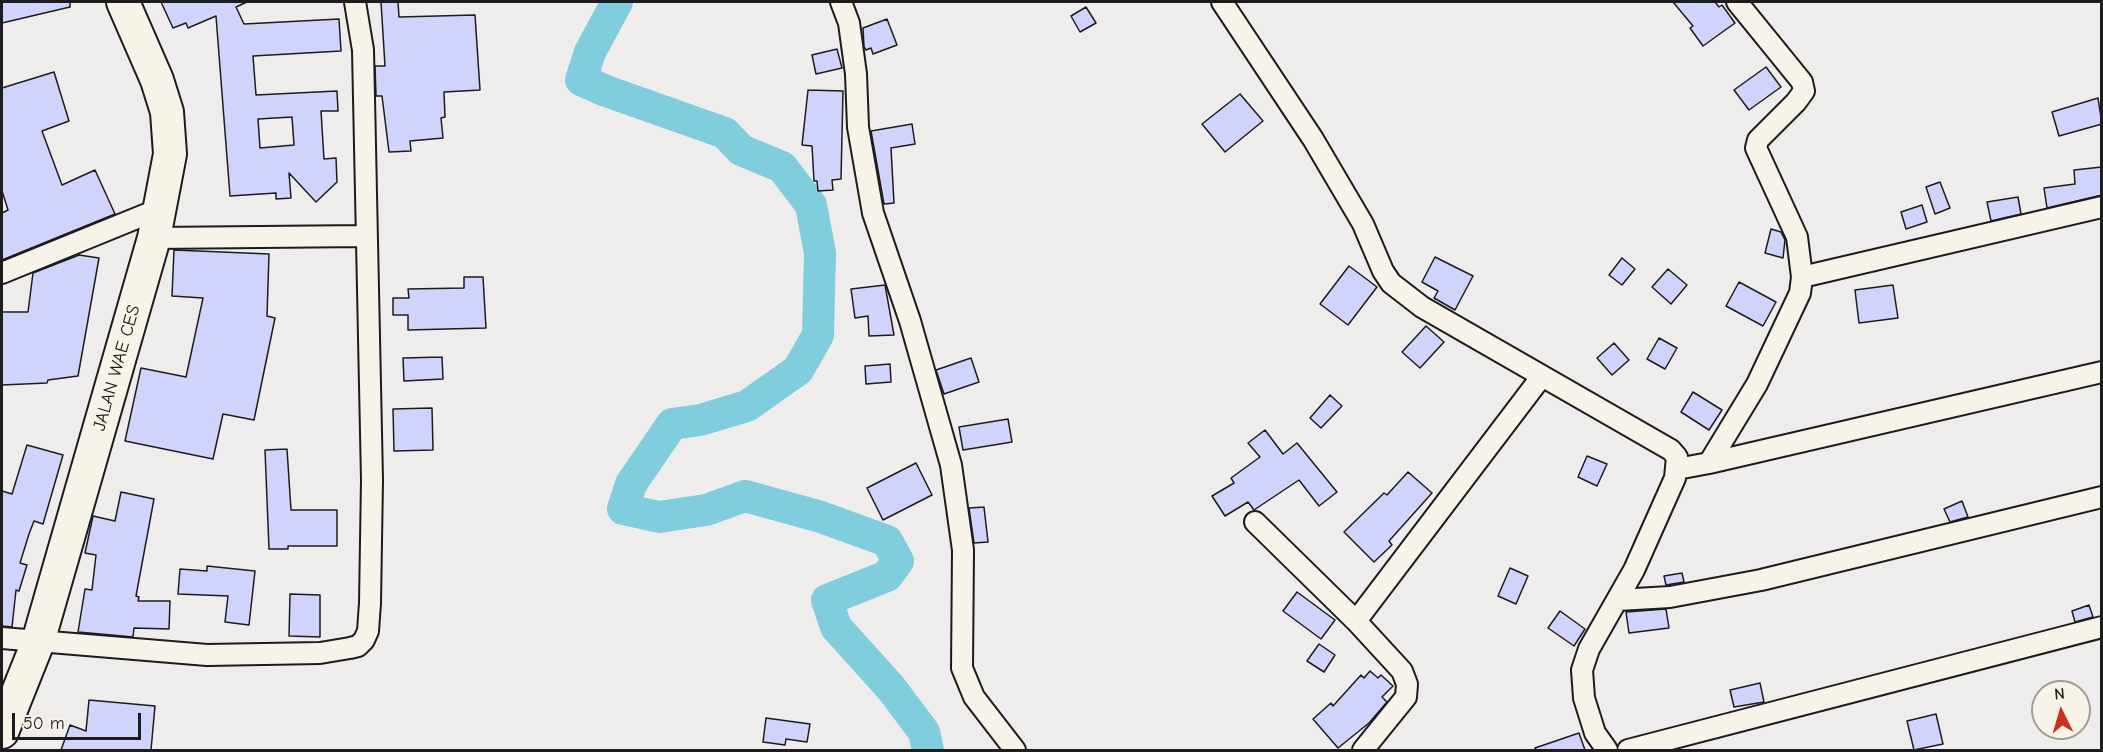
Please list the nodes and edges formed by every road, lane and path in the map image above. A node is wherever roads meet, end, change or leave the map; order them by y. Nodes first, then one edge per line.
1 (123, 2) edge
2 (355, 2) edge
3 (841, 2) edge
4 (1222, 2) edge
5 (1737, 2) edge
6 (2102, 207) edge
7 (157, 224) junction
8 (366, 236) junction
9 (2, 273) edge
10 (1802, 277) junction
11 (2102, 372) edge
12 (1542, 376) junction
13 (1709, 463) junction
14 (1677, 469) junction
15 (2102, 496) edge
16 (1255, 522) dead end
17 (1618, 600) junction
18 (1356, 621) junction
19 (2102, 627) edge
20 (2, 638) edge
21 (38, 642) junction
22 (2, 732) edge
23 (1015, 750) edge
24 (1363, 750) edge
25 (1607, 750) edge
26 (1628, 750) edge

1 - 7 highway, JALAN WAE CES
2 - 8 street
3 - 23 street
4 - 12 street
5 - 10 street
6 - 10 street
7 - 8 street
7 - 9 street
7 - 21 highway, JALAN WAE CES
8 - 21 street
10 - 13 street
11 - 13 street
12 - 14 street
12 - 18 street
13 - 14 street
14 - 17 street
15 - 17 street
16 - 18 street
17 - 25 street
18 - 24 street
19 - 26 street
20 - 21 street
21 - 22 highway, JALAN WAE CES

